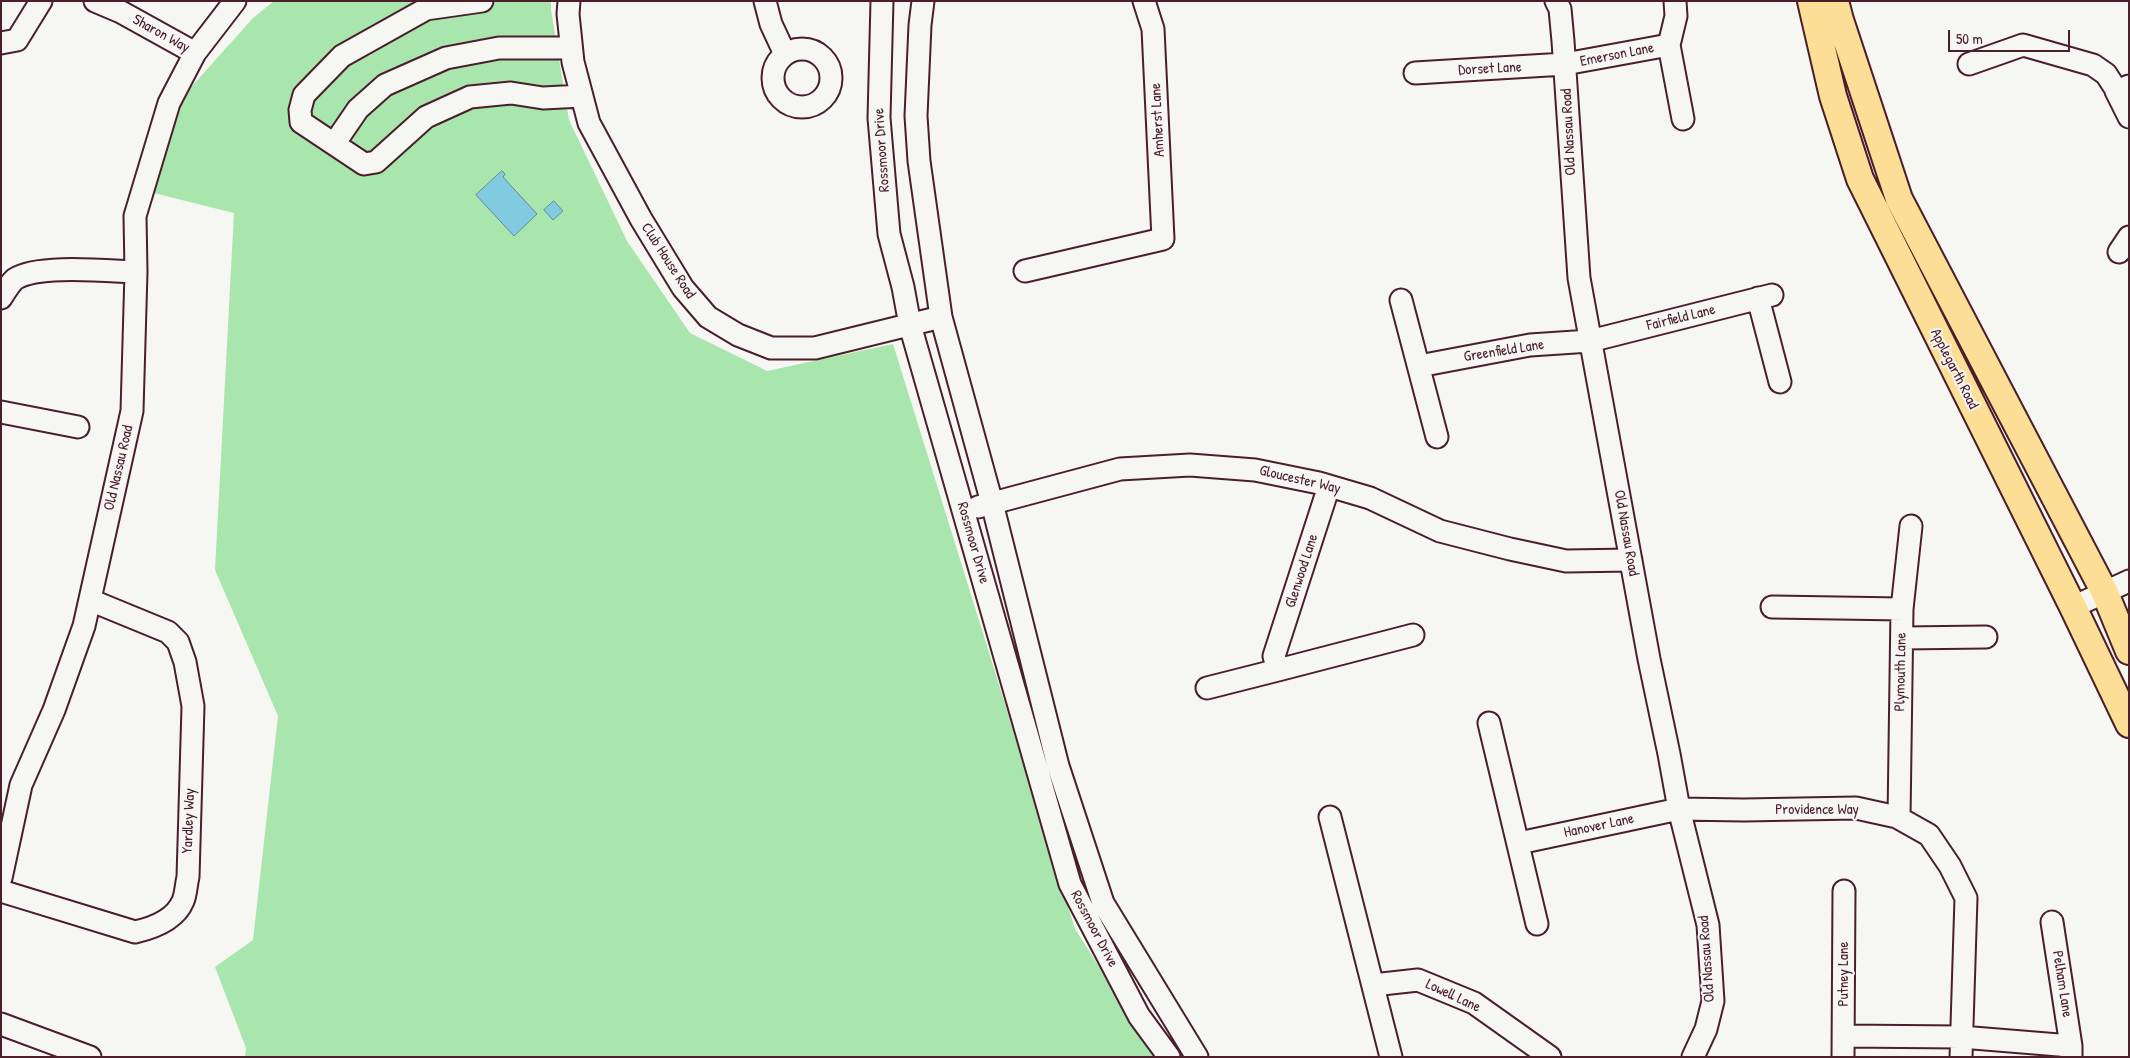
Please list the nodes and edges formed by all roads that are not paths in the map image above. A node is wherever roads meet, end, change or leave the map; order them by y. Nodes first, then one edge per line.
1 (41, 1) edge
2 (95, 1) edge
3 (235, 1) edge
4 (482, 1) edge
5 (569, 1) edge
6 (765, 1) edge
7 (882, 1) edge
8 (923, 1) edge
9 (1144, 1) edge
10 (1556, 1) edge
11 (1675, 1) edge
12 (1812, 1) edge
13 (1836, 1) edge
14 (1, 43) edge
15 (1669, 45) junction
16 (572, 48) junction
17 (195, 52) junction
18 (786, 54) dead end
19 (1565, 64) junction
20 (1969, 64) dead end
21 (1415, 73) dead end
22 (2123, 88) edge
23 (582, 96) junction
24 (2129, 117) edge
25 (1684, 119) dead end
26 (334, 144) junction
27 (1025, 271) dead end
28 (136, 272) junction
29 (1, 298) edge
30 (1401, 300) dead end
31 (941, 317) junction
32 (910, 325) junction
33 (1590, 341) junction
34 (1419, 366) junction
35 (1780, 382) dead end
36 (1, 412) edge
37 (78, 427) dead end
38 (1437, 436) dead end
39 (1329, 486) junction
40 (992, 503) junction
41 (963, 511) junction
42 (1911, 526) dead end
43 (1631, 560) junction
44 (2129, 581) edge
45 (2105, 593) junction
46 (90, 600) junction
47 (2073, 606) junction
48 (1772, 607) dead end
49 (1902, 609) junction
50 (1413, 636) dead end
51 (1986, 637) dead end
52 (1902, 638) junction
53 (2129, 651) edge
54 (1276, 663) junction
55 (1207, 688) dead end
56 (1489, 724) dead end
57 (2129, 724) edge
58 (1679, 808) junction
59 (1330, 817) dead end
60 (1900, 818) junction
61 (1519, 844) junction
62 (1, 878) edge
63 (1, 891) edge
64 (1844, 891) dead end
65 (2052, 922) dead end
66 (1537, 924) dead end
67 (1372, 985) junction
68 (1, 1024) edge
69 (1843, 1046) edge
70 (1961, 1047) edge
71 (2071, 1051) edge
72 (90, 1057) edge
73 (1169, 1057) edge
74 (1196, 1057) edge
75 (1391, 1057) edge
76 (1550, 1057) edge
77 (1693, 1057) edge

1 - 14 street
2 - 17 street, Sharon Way
3 - 17 street, Sharon Way
4 - 26 street
5 - 16 street, Club House Road
6 - 18 street
7 - 32 street, Rossmoor Drive
8 - 31 street, Rossmoor Drive
9 - 27 street, Amherst Lane
10 - 19 street, Old Nassau Road
11 - 15 street
12 - 47 main road, Applegarth Road
13 - 45 main road, Applegarth Road
15 - 19 street, Emerson Lane
15 - 25 street
16 - 23 street, Club House Road
16 - 26 street
17 - 28 street, Old Nassau Road
19 - 21 street, Dorset Lane
19 - 33 street, Old Nassau Road
20 - 22 street
22 - 24 street
23 - 26 street
23 - 32 street, Club House Road
28 - 29 street
28 - 46 street, Old Nassau Road
30 - 34 street
31 - 32 street, Club House Road
31 - 40 street, Rossmoor Drive
32 - 41 street, Rossmoor Drive
33 - 34 street, Greenfield Lane
33 - 35 street, Fairfield Lane
33 - 43 street, Old Nassau Road
34 - 38 street
36 - 37 street
39 - 40 street, Gloucester Way
39 - 43 street, Gloucester Way
39 - 54 street, Glenwood Lane
40 - 41 street, Gloucester Way
40 - 74 street, Rossmoor Drive
41 - 73 street, Rossmoor Drive
42 - 49 street, Plymouth Lane
43 - 58 street, Old Nassau Road
44 - 45 street
45 - 47 street
45 - 53 main road, Applegarth Road
46 - 62 street, Old Nassau Road
46 - 63 street, Yardley Way
47 - 57 main road, Applegarth Road
48 - 49 street
49 - 52 street, Plymouth Lane
50 - 54 street
51 - 52 street
52 - 60 street, Plymouth Lane
54 - 55 street
56 - 61 street
58 - 60 street, Providence Way
58 - 61 street, Hanover Lane
58 - 77 street, Old Nassau Road
59 - 67 street
60 - 70 street, Providence Way
61 - 66 street
64 - 69 street, Putney Lane
65 - 71 street, Pelham Lane
67 - 75 street
67 - 76 street, Lowell Lane
68 - 72 street
69 - 70 street, Pelham Lane
70 - 71 street, Pelham Lane

